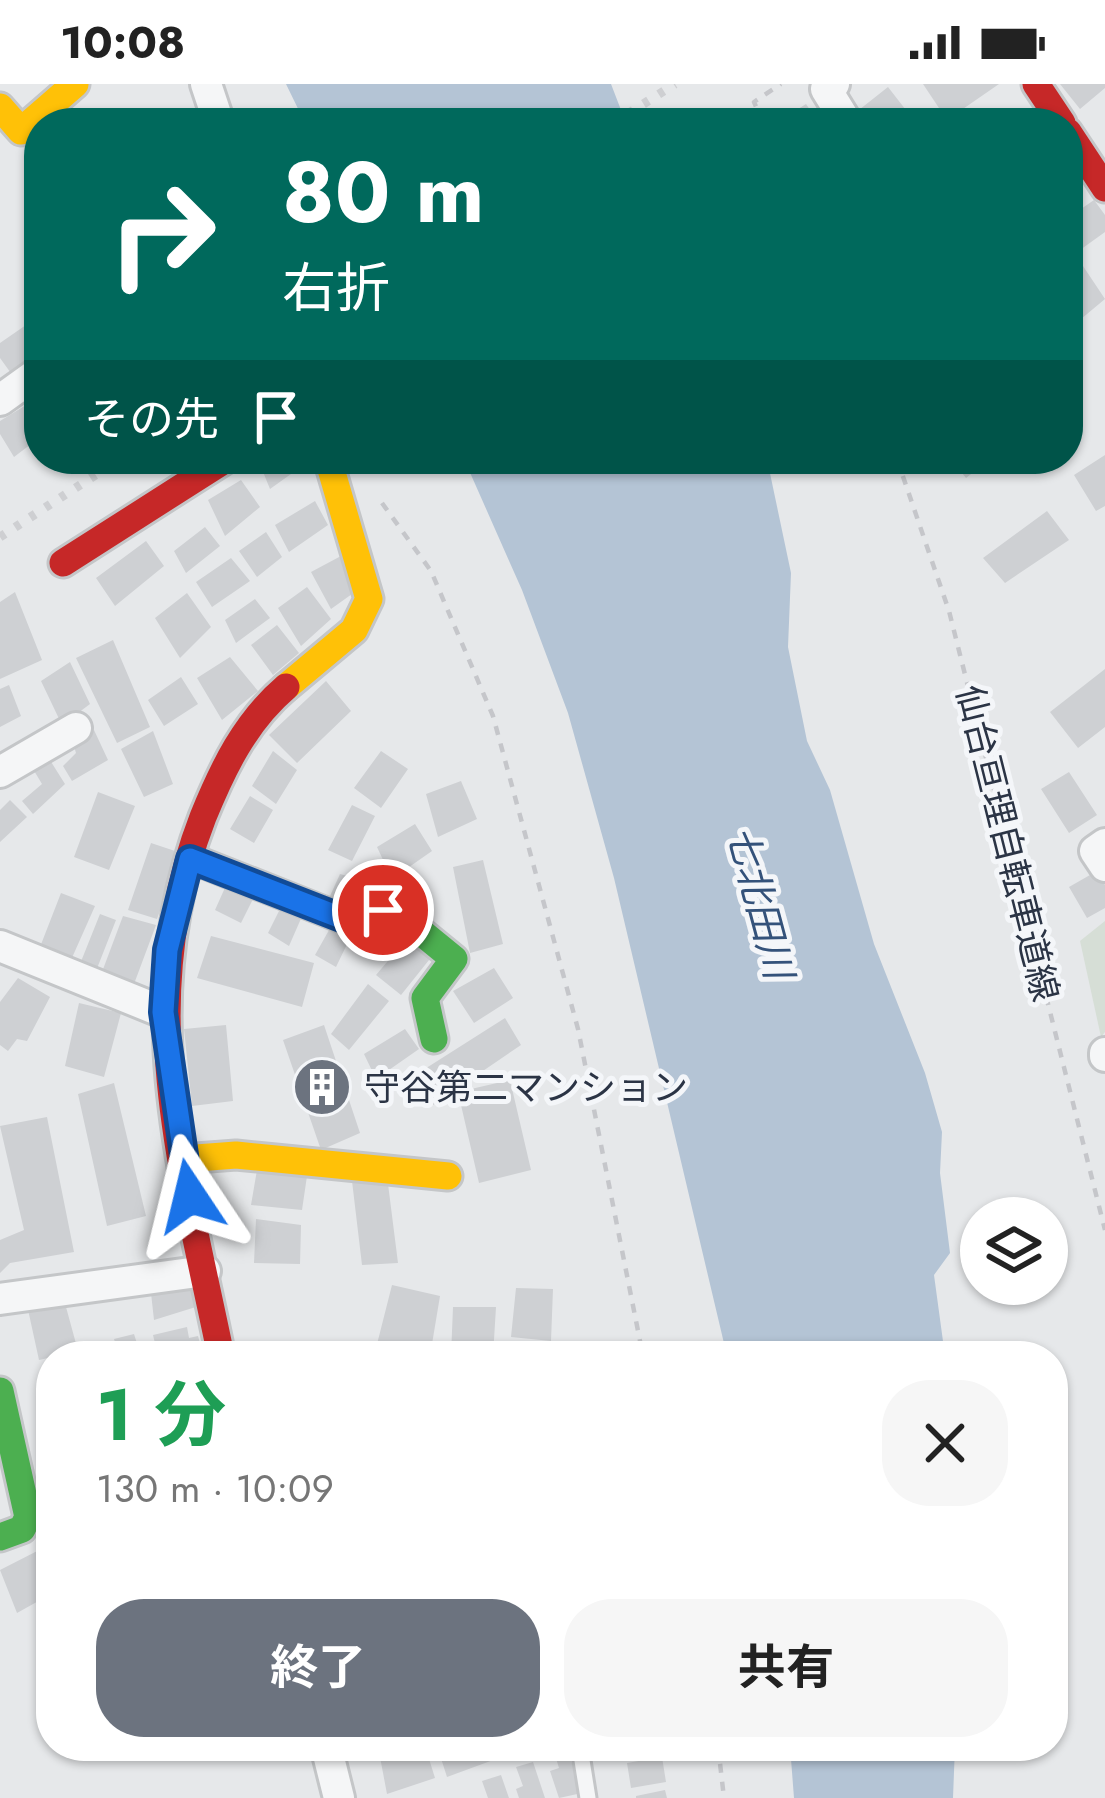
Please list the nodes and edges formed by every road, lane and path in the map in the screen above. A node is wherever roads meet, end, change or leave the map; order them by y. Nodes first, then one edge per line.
1 (75, 84) edge
2 (782, 84) edge
3 (834, 84) edge
4 (0, 107) edge
5 (47, 108) edge
6 (757, 108) edge
7 (838, 108) edge
8 (24, 128) edge
9 (1083, 155) edge
10 (1105, 188) edge
11 (202, 474) edge
12 (332, 474) edge
13 (902, 474) edge
14 (377, 496) dead end
15 (62, 562) dead end
16 (76, 728) dead end
17 (0, 772) edge
18 (1105, 844) edge
19 (190, 859) junction
20 (1105, 866) edge
21 (0, 946) edge
22 (163, 1012) junction
23 (434, 1039) dead end
24 (183, 1159) junction
25 (448, 1176) dead end
26 (1105, 1230) edge
27 (205, 1271) junction
28 (0, 1299) edge
29 (218, 1341) edge
30 (640, 1341) edge
31 (0, 1391) edge
32 (0, 1537) edge
33 (335, 1761) edge
34 (582, 1761) edge
35 (720, 1761) edge
36 (340, 1797) edge
37 (588, 1798) edge
38 (724, 1798) edge

1 - 5 street
2 - 6 path
3 - 7 street
4 - 8 street
9 - 10 street
11 - 15 street
12 - 19 street
13 - 26 path, 仙台亘理自転車道線
14 - 30 path
16 - 17 street
18 - 20 street
19 - 22 street
19 - 23 street
21 - 22 street
22 - 24 street
24 - 25 street
24 - 27 street
27 - 28 street
27 - 29 street
31 - 32 street
33 - 36 street
34 - 37 lane
35 - 38 path

